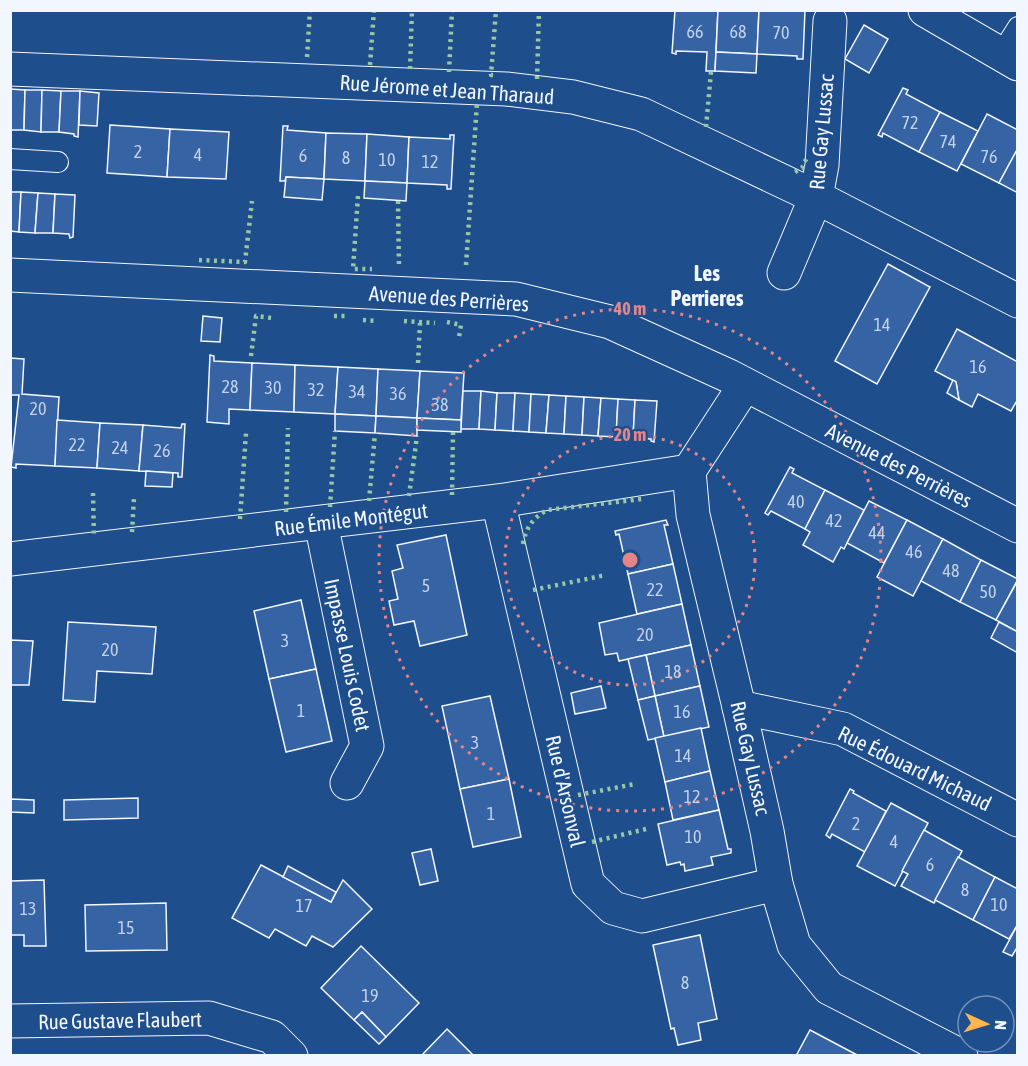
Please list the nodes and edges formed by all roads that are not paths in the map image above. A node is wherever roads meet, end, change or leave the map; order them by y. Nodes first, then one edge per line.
1 (925, 10) edge
2 (830, 21) dead end
3 (1012, 48) edge
4 (10, 69) edge
5 (10, 159) edge
6 (58, 162) dead end
7 (816, 197) junction
8 (784, 273) dead end
9 (10, 275) edge
10 (1017, 301) edge
11 (745, 386) junction
12 (689, 471) junction
13 (498, 501) junction
14 (321, 523) junction
15 (1017, 526) edge
16 (10, 559) edge
17 (739, 707) junction
18 (347, 783) dead end
19 (1017, 820) edge
20 (776, 884) junction
21 (10, 1021) edge
22 (291, 1056) edge
23 (961, 1056) edge

1 - 3 street
2 - 7 street, Rue Gay Lussac
4 - 7 street, Rue Jérome et Jean Tharaud
5 - 6 lane
7 - 8 street, Rue Gay Lussac
7 - 10 street, Rue Jérome et Jean Tharaud
9 - 11 street, Avenue des Perrières
11 - 12 street
11 - 15 street, Avenue des Perrières
12 - 13 street, Rue Émile Montégut
12 - 17 street, Rue Gay Lussac
13 - 14 street, Rue Émile Montégut
13 - 20 street, Rue d'Arsonval
14 - 16 street, Rue Émile Montégut
14 - 18 street, Impasse Louis Codet
17 - 19 street, Rue Édouard Michaud
17 - 20 street, Rue Gay Lussac
20 - 23 street, Rue Gay Lussac
21 - 22 street, Rue Gustave Flaubert

